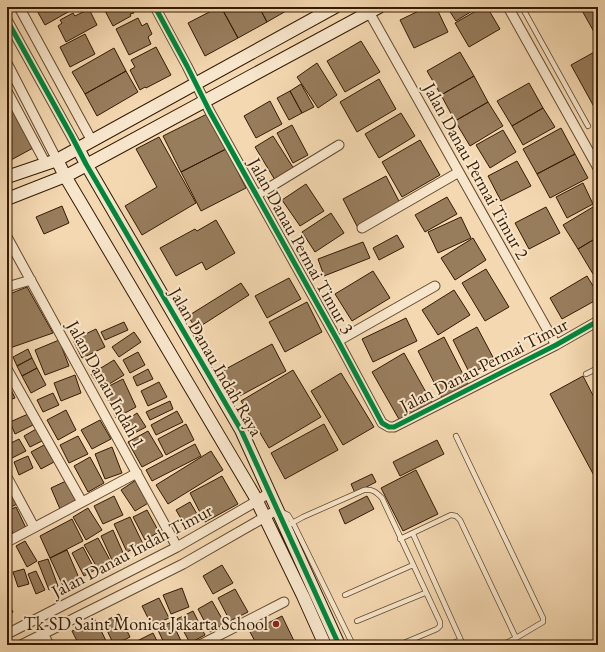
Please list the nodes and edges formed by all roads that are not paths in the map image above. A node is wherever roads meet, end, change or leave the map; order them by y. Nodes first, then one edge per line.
1 (18, 7) edge
2 (155, 7) edge
3 (335, 7) edge
4 (508, 7) edge
5 (522, 7) edge
6 (374, 10) edge
7 (7, 20) edge
8 (7, 63) edge
9 (197, 84) junction
10 (7, 91) edge
11 (204, 100) junction
12 (588, 126) dead end
13 (92, 141) junction
14 (339, 145) dead end
15 (76, 149) junction
16 (54, 161) junction
17 (84, 165) junction
18 (598, 168) edge
19 (459, 172) junction
20 (67, 175) junction
21 (7, 177) edge
22 (257, 195) junction
23 (7, 199) edge
24 (362, 228) dead end
25 (7, 237) edge
26 (31, 280) junction
27 (435, 286) dead end
28 (7, 287) edge
29 (598, 320) edge
30 (338, 341) junction
31 (556, 345) junction
32 (7, 368) edge
33 (598, 368) edge
34 (586, 374) dead end
35 (382, 423) joint
36 (241, 430) junction
37 (456, 436) dead end
38 (221, 439) junction
39 (137, 473) junction
40 (7, 477) edge
41 (270, 492) junction
42 (82, 502) junction
43 (257, 502) junction
44 (278, 509) junction
45 (265, 517) junction
46 (289, 525) junction
47 (34, 527) junction
48 (413, 534) junction
49 (400, 539) junction
50 (7, 542) edge
51 (177, 547) junction
52 (413, 564) junction
53 (426, 592) junction
54 (345, 595) dead end
55 (284, 602) dead end
56 (357, 621) dead end
57 (43, 633) junction
58 (7, 634) edge
59 (516, 638) junction
60 (461, 640) junction
61 (216, 641) edge
62 (21, 645) edge
63 (49, 645) edge
64 (200, 645) edge
65 (325, 645) edge
66 (339, 645) edge
67 (353, 645) edge
68 (399, 645) edge
69 (448, 645) edge
70 (463, 645) edge
71 (502, 645) edge

1 - 13 street
2 - 9 street, Jalan Danau Permai Timur 3
3 - 9 street
4 - 18 street
5 - 12 lane
6 - 11 street
6 - 19 street, Jalan Danau Permai Timur 2
7 - 15 street
8 - 16 street
9 - 11 street, Jalan Danau Permai Timur 3
9 - 13 street
10 - 16 street
11 - 17 street
11 - 22 street, Jalan Danau Permai Timur 3
13 - 15 street
14 - 22 street
15 - 16 street
15 - 17 street, Jalan Danau Indah Raya
16 - 20 street, Jalan Danau Indah Raya
16 - 21 street
17 - 20 street
17 - 36 street, Jalan Danau Indah Raya
19 - 24 street
19 - 31 street, Jalan Danau Permai Timur 2
20 - 23 street
20 - 38 street, Jalan Danau Indah Raya
22 - 30 street, Jalan Danau Permai Timur 3
25 - 26 street, Jalan Danau Indah 1
26 - 28 street
26 - 39 street, Jalan Danau Indah 1
27 - 30 street
29 - 31 street, Jalan Danau Permai Timur
30 - 35 street, Jalan Danau Permai Timur 3
31 - 35 street, Jalan Danau Permai Timur
32 - 42 street
33 - 34 lane
36 - 38 street
36 - 41 street, Jalan Danau Indah Raya
37 - 59 lane
38 - 43 street, Jalan Danau Indah Raya
39 - 42 street
39 - 51 street, Jalan Danau Indah 1
40 - 47 street
41 - 43 street, Jalan Danau Indah Timur
41 - 44 street, Jalan Danau Indah Raya
42 - 47 street
43 - 45 street, Jalan Danau Indah Raya
43 - 51 street, Jalan Danau Indah Timur
44 - 45 street
44 - 46 street, Jalan Danau Indah Raya
45 - 57 street
45 - 65 street, Jalan Danau Indah Raya
46 - 49 lane
46 - 66 street, Jalan Danau Indah Raya
46 - 67 lane
47 - 50 street
48 - 49 lane
48 - 59 lane
48 - 60 lane
49 - 52 lane
51 - 58 street, Jalan Danau Indah Timur
52 - 53 lane
52 - 54 lane
53 - 56 lane
53 - 68 lane
55 - 61 street
57 - 62 street
57 - 63 street
59 - 71 lane
60 - 69 lane
60 - 70 lane
61 - 64 street

